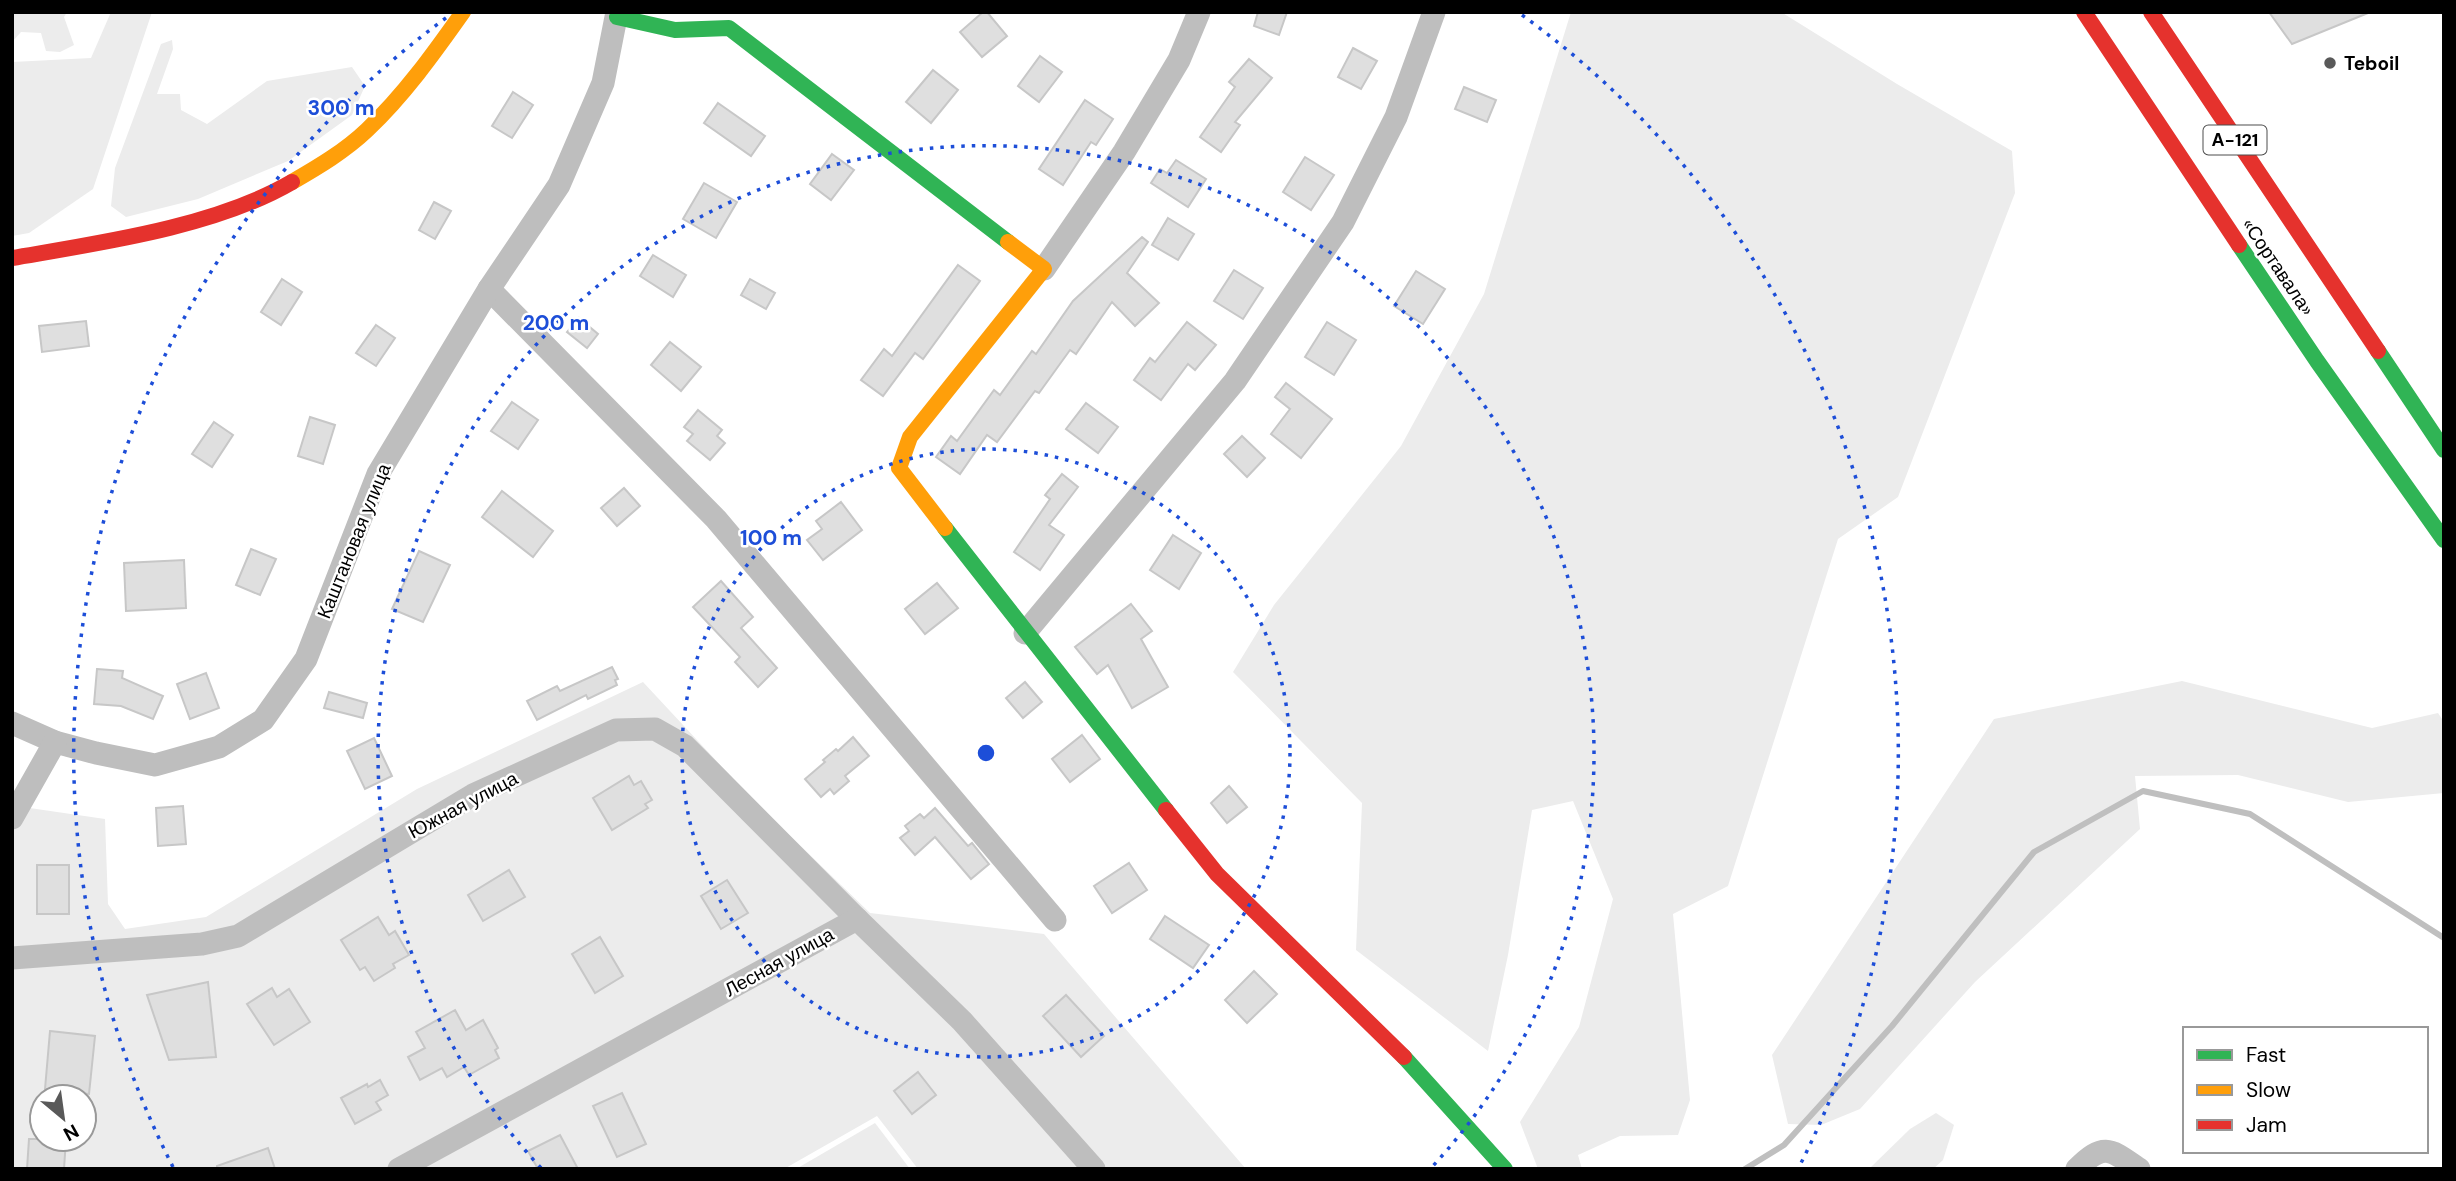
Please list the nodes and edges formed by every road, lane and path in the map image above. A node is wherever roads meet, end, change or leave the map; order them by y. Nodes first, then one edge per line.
1 (463, 12) edge
2 (1199, 12) edge
3 (1434, 12) edge
4 (2084, 12) edge
5 (2151, 12) edge
6 (617, 15) edge
7 (12, 258) edge
8 (1044, 269) junction
9 (489, 289) junction
10 (2444, 450) edge
11 (2444, 540) edge
12 (1025, 633) junction
13 (12, 723) edge
14 (55, 741) junction
15 (12, 818) edge
16 (857, 919) junction
17 (1055, 920) dead end
18 (12, 958) edge
19 (2085, 1161) edge
20 (399, 1169) edge
21 (1094, 1169) edge
22 (1504, 1169) edge
23 (2139, 1169) edge

1 - 7 main road
2 - 8 street
3 - 12 street
4 - 11 main road, «Сортавала» / А-121
5 - 10 main road, «Сортавала» / А-121
6 - 8 main road
6 - 9 street, Каштановая улица
8 - 12 main road
9 - 14 street, Каштановая улица
9 - 17 street
12 - 22 main road
13 - 14 street, Каштановая улица
14 - 15 street
16 - 18 street, Южная улица
16 - 20 street, Лесная улица
16 - 21 street, Лесная улица
19 - 23 street

